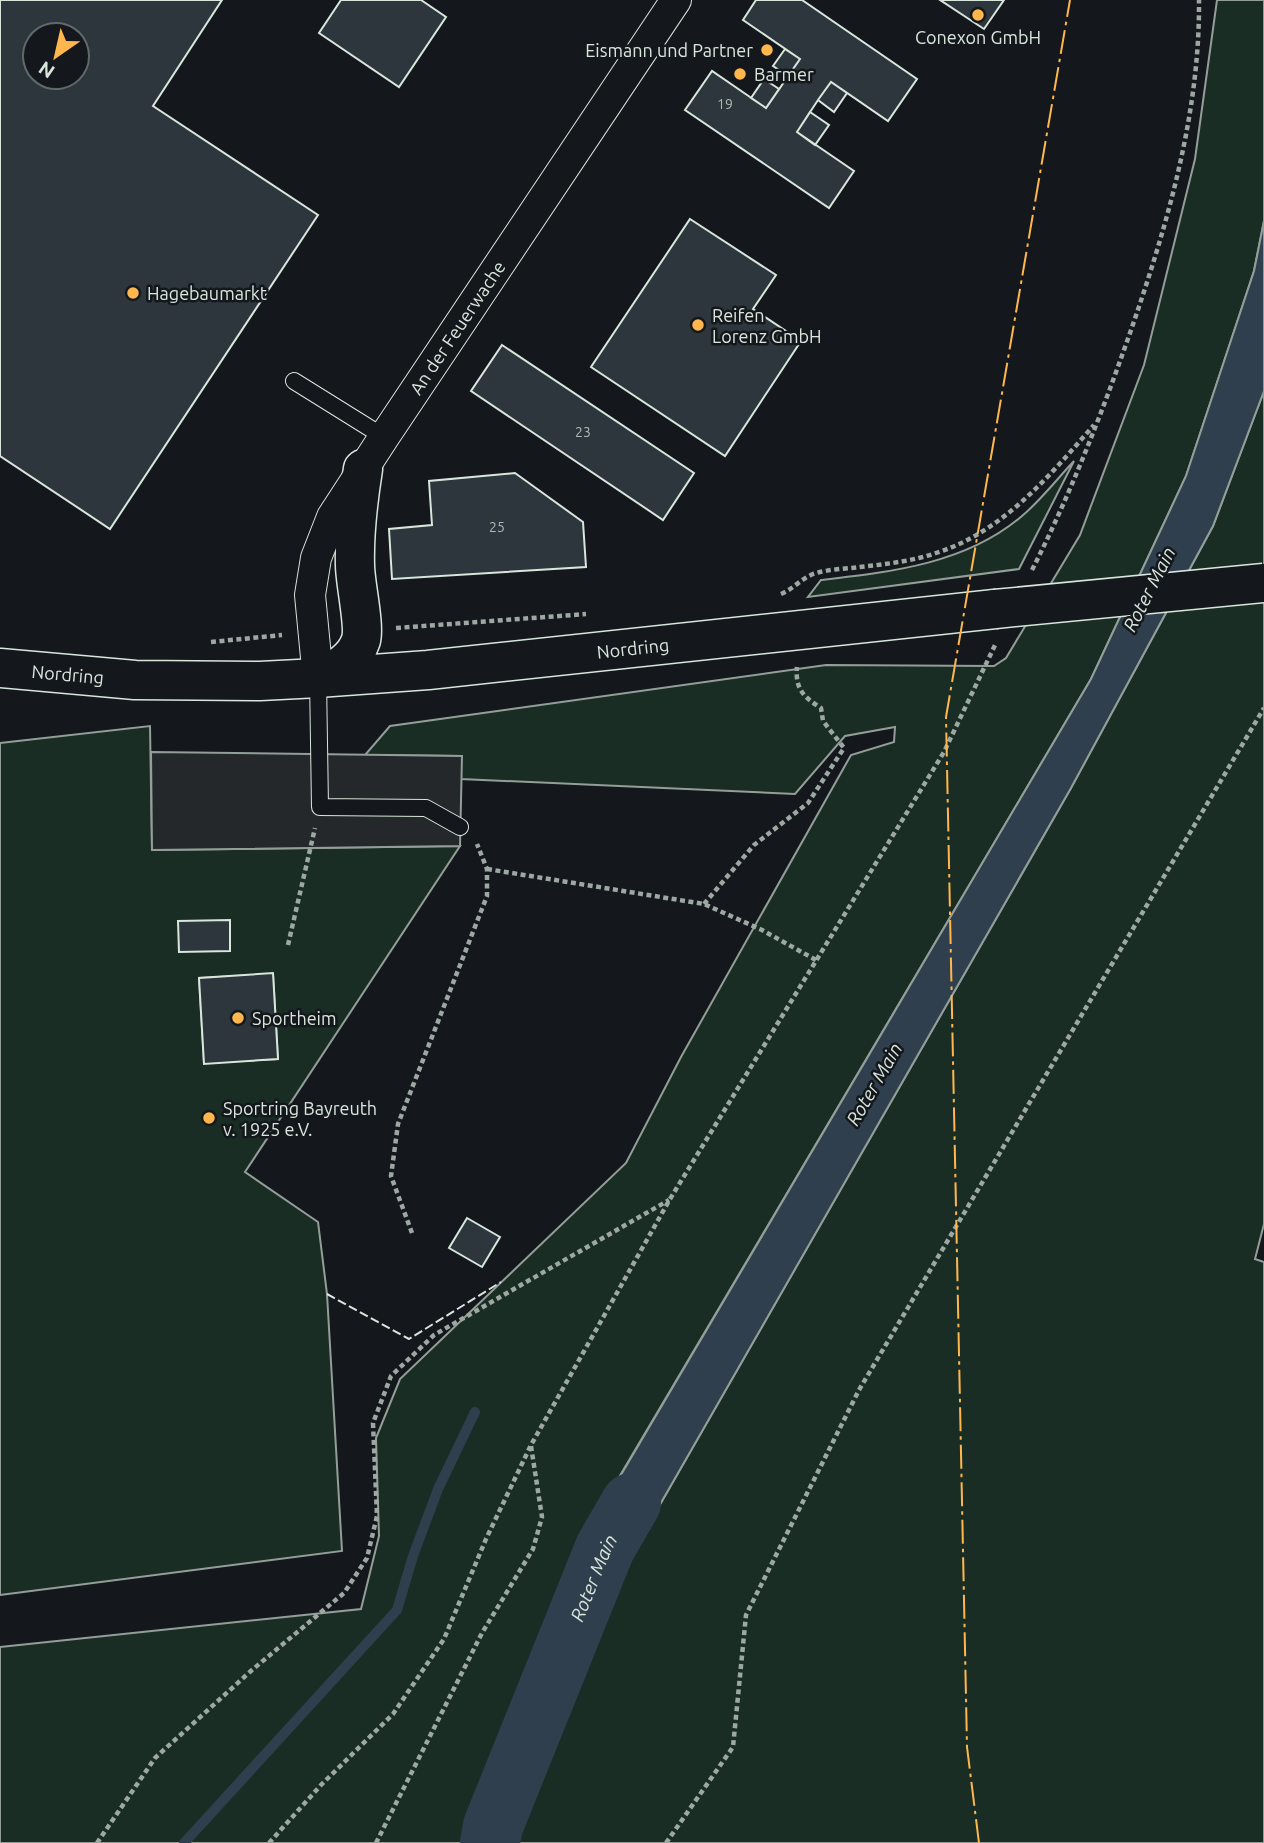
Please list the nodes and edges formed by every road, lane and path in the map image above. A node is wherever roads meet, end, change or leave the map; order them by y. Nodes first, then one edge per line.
1 (676, 0) edge
2 (1199, 0) edge
3 (294, 381) dead end
4 (1098, 420) junction
5 (384, 436) junction
6 (363, 469) junction
7 (1029, 576) dead end
8 (1264, 583) edge
9 (778, 595) dead end
10 (591, 613) dead end
11 (998, 621) junction
12 (374, 634) junction
13 (797, 661) dead end
14 (0, 668) edge
15 (428, 670) junction
16 (318, 678) junction
17 (1264, 708) edge
18 (320, 807) junction
19 (460, 827) joint
20 (487, 869) junction
21 (704, 904) junction
22 (288, 945) dead end
23 (816, 960) junction
24 (670, 1199) junction
25 (412, 1233) dead end
26 (531, 1445) junction
27 (97, 1843) edge
28 (269, 1843) edge
29 (376, 1843) edge
30 (666, 1843) edge

1 - 5 street, An der Feuerwache
2 - 4 path
3 - 5 lane
4 - 7 path
4 - 9 path
5 - 6 street, An der Feuerwache
6 - 12 main road
6 - 16 street, An der Feuerwache
8 - 11 main road, Nordring, bridge
10 - 12 path
11 - 15 main road, Nordring
11 - 23 path
12 - 15 main road
12 - 16 main road
13 - 21 path
14 - 16 main road, Nordring
15 - 16 main road, Nordring
16 - 18 lane
17 - 30 path
18 - 19 lane
18 - 22 path
19 - 20 path
20 - 21 path
20 - 25 path
21 - 23 path
23 - 24 path
24 - 26 path
24 - 27 path
26 - 28 path
26 - 29 path

